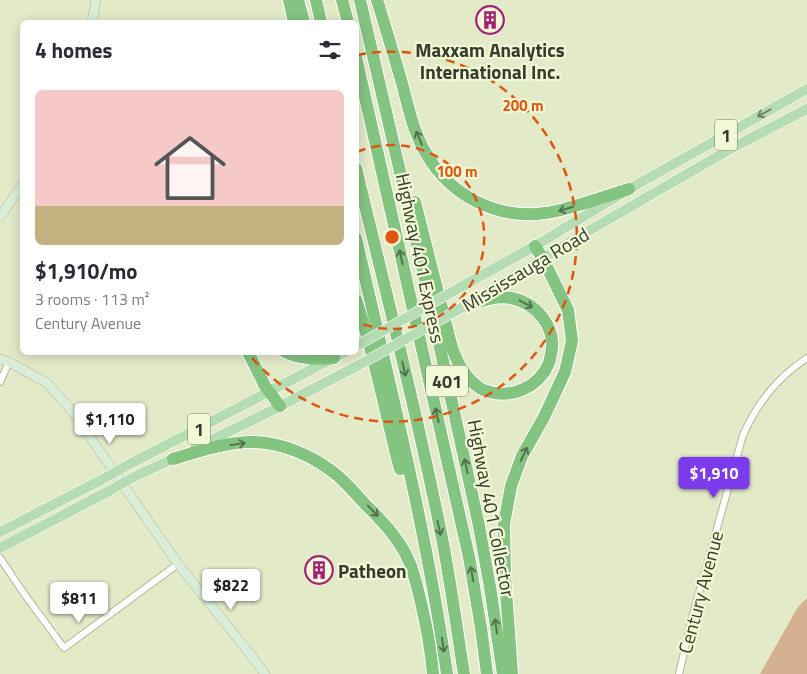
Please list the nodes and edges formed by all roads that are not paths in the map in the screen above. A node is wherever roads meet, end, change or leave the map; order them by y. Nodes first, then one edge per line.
1 (96, 0) edge
2 (289, 0) edge
3 (298, 0) edge
4 (316, 0) edge
5 (342, 0) edge
6 (360, 0) edge
7 (377, 0) edge
8 (92, 20) edge
9 (294, 20) edge
10 (303, 20) edge
11 (321, 20) edge
12 (347, 20) edge
13 (359, 70) edge
14 (807, 89) edge
15 (380, 91) junction
16 (807, 108) edge
17 (359, 180) edge
18 (20, 188) edge
19 (629, 189) junction
20 (0, 217) edge
21 (535, 246) junction
22 (359, 251) edge
23 (543, 258) junction
24 (463, 307) junction
25 (359, 309) edge
26 (359, 344) edge
27 (250, 355) edge
28 (290, 355) edge
29 (339, 355) edge
30 (807, 358) edge
31 (4, 360) edge
32 (0, 382) edge
33 (269, 392) junction
34 (280, 406) junction
35 (173, 459) junction
36 (0, 532) edge
37 (0, 548) edge
38 (0, 558) edge
39 (178, 564) junction
40 (436, 602) junction
41 (265, 674) edge
42 (433, 674) edge
43 (447, 674) edge
44 (464, 674) edge
45 (487, 674) edge
46 (502, 674) edge
47 (512, 674) edge
48 (679, 674) edge

1 - 8 street
2 - 9 highway
3 - 10 highway
4 - 11 highway
5 - 12 highway
6 - 15 highway, Highway 401 Collector / 401
19 -> 7 highway
45 -> 13 highway, Highway 401 Express / 401
14 -> 19 main road, Mississauga Road / 1
24 -> 15 highway
46 -> 15 highway, Highway 401 Collector / 401
16 - 23 main road, Mississauga Road / 1
17 -> 44 highway, 401
18 - 20 street
19 - 21 main road, Mississauga Road / 1
21 - 23 highway
21 - 26 main road, Mississauga Road / 1, bridge
22 - 40 highway
23 - 24 main road, Mississauga Road / 1
47 -> 23 highway
24 - 34 main road, Mississauga Road / 1, bridge
25 - 40 highway
27 - 33 highway
28 - 29 highway
29 - 33 main road, 1
30 - 48 street, Century Avenue
31 - 32 street
31 - 39 street
33 - 34 highway
33 - 36 main road, 1, bridge
34 - 35 main road, Mississauga Road / 1
35 - 37 main road, Mississauga Road / 1, bridge
35 -> 42 highway
38 - 39 street
39 - 41 street
40 -> 43 highway

